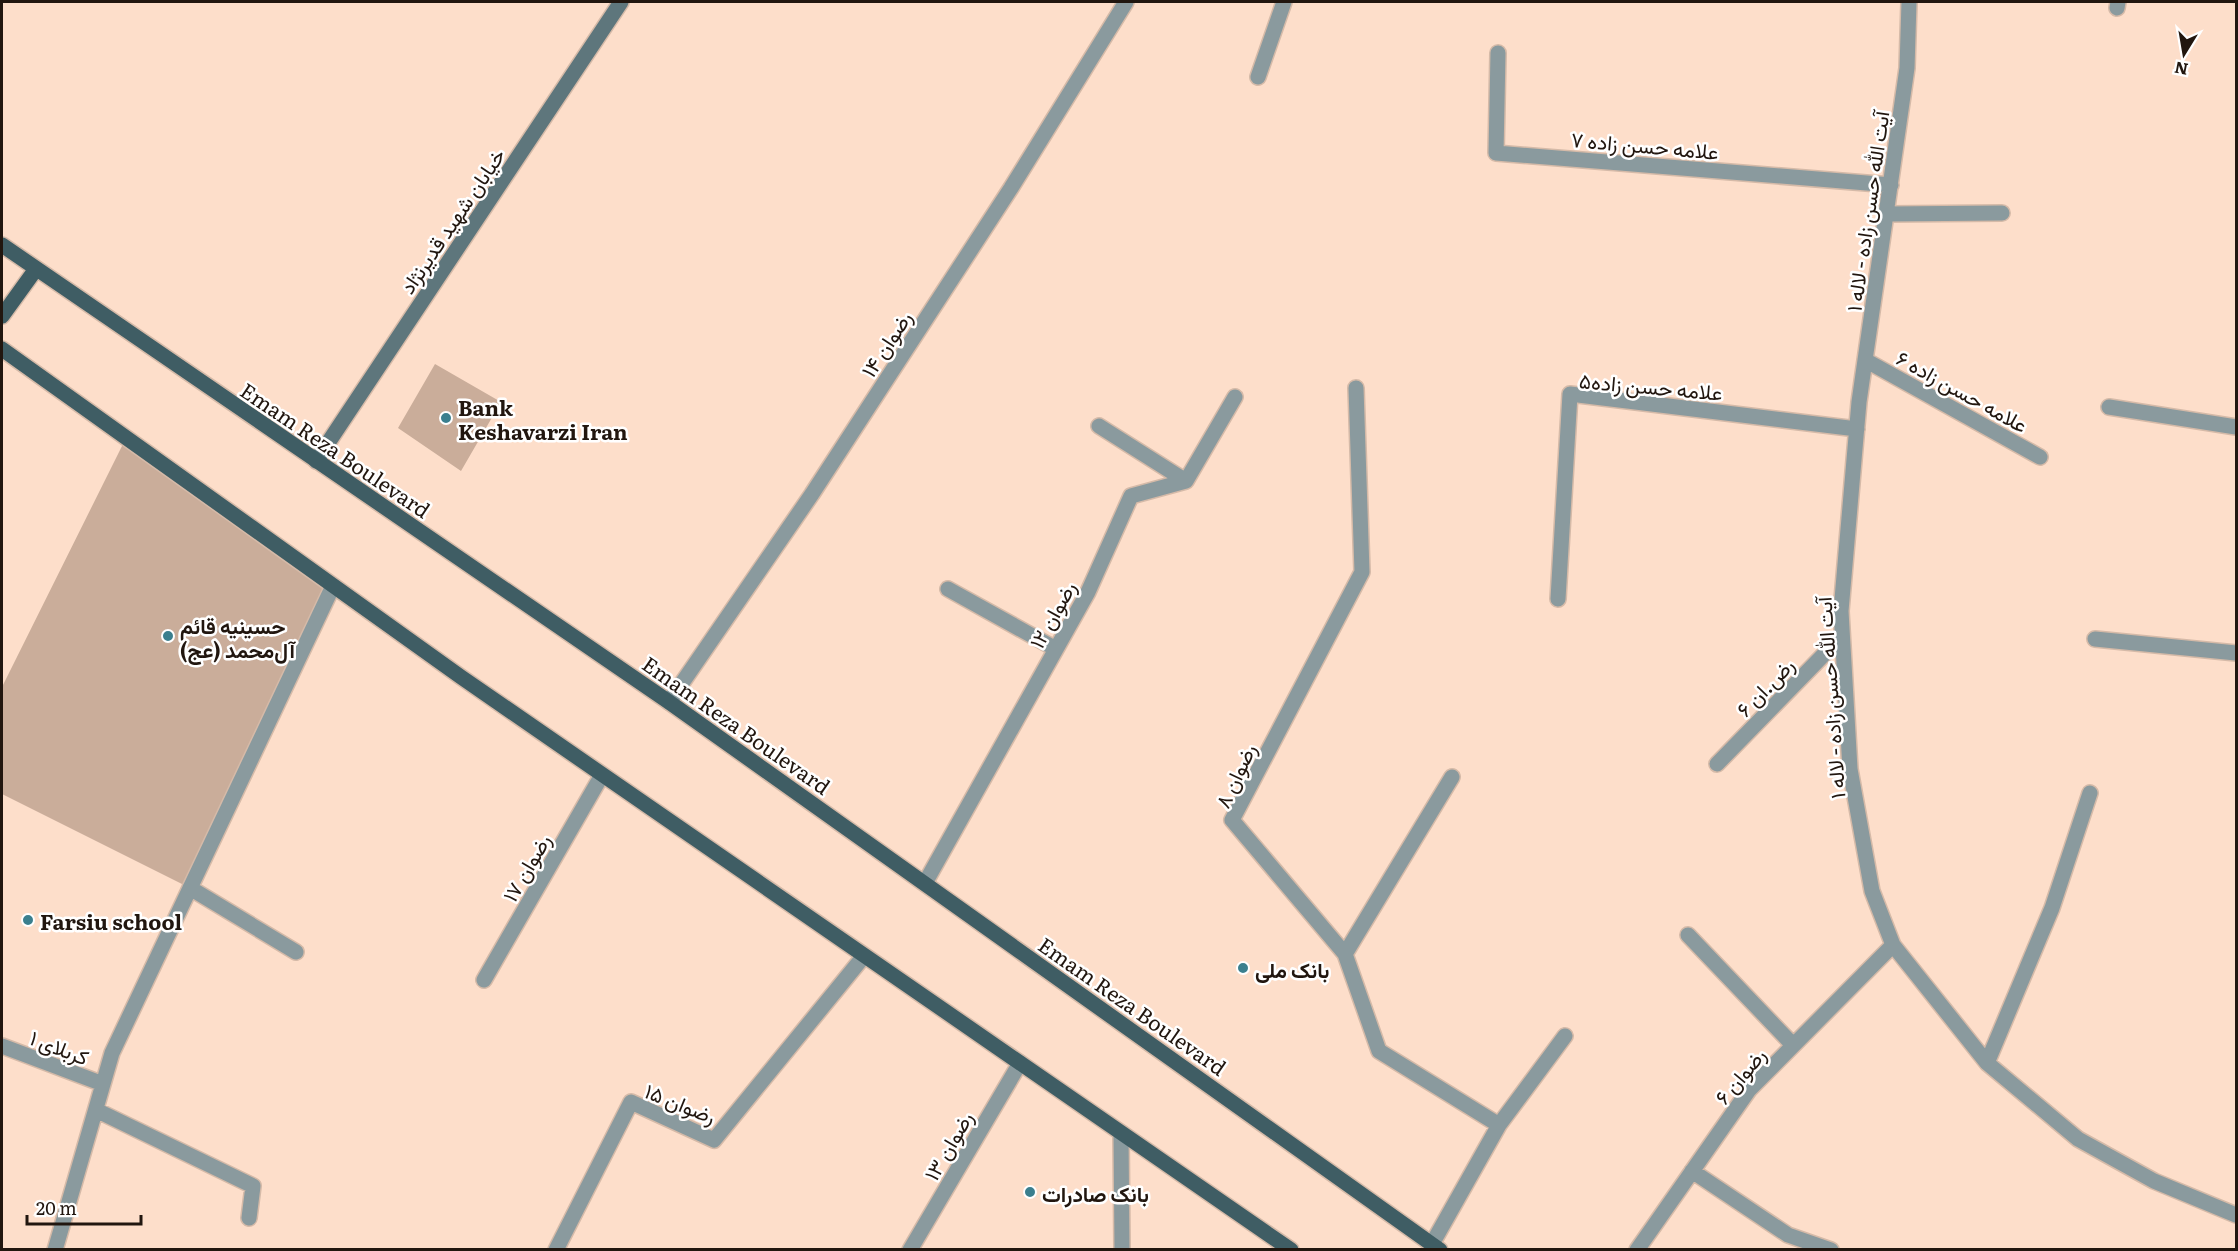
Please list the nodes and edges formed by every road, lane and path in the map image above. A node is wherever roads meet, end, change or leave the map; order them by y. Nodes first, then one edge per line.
1 (621, 2) edge
2 (1126, 2) edge
3 (1284, 2) edge
4 (1909, 2) edge
5 (1498, 53) dead end
6 (1258, 77) dead end
7 (1891, 185) junction
8 (2002, 213) dead end
9 (1887, 214) junction
10 (2, 245) edge
11 (36, 269) junction
12 (2, 316) edge
13 (2, 349) edge
14 (1865, 360) junction
15 (1356, 388) dead end
16 (1235, 397) dead end
17 (2109, 407) dead end
18 (1099, 426) dead end
19 (2236, 427) edge
20 (1857, 429) junction
21 (2040, 457) dead end
22 (316, 461) junction
23 (1186, 481) junction
24 (333, 586) junction
25 (948, 589) dead end
26 (1558, 599) dead end
27 (1842, 636) junction
28 (2095, 639) dead end
29 (1056, 649) junction
30 (2236, 653) edge
31 (669, 702) junction
32 (1717, 764) dead end
33 (602, 775) junction
34 (1452, 777) dead end
35 (2090, 793) dead end
36 (925, 883) junction
37 (190, 888) junction
38 (1688, 935) dead end
39 (1893, 945) junction
40 (296, 952) dead end
41 (1344, 954) junction
42 (864, 956) junction
43 (484, 980) dead end
44 (1565, 1036) dead end
45 (1793, 1045) junction
46 (2, 1046) edge
47 (1020, 1063) junction
48 (1987, 1063) junction
49 (103, 1084) junction
50 (96, 1110) junction
51 (1499, 1125) junction
52 (1121, 1133) junction
53 (1692, 1171) junction
54 (2236, 1215) edge
55 (249, 1218) dead end
56 (1436, 1247) edge
57 (56, 1250) edge
58 (556, 1250) edge
59 (910, 1250) edge
60 (1122, 1250) edge
61 (1292, 1250) edge
62 (1637, 1250) edge
63 (1831, 1250) edge

1 - 22 street, خيابان شهيد قديرنژاد
2 - 31 street, رضوان ۱۴
3 - 6 street
4 - 7 street, آیت الله حسن زاده - لاله ۱
5 - 7 street, علامه حسن زاده ۷
7 - 9 street, آیت الله حسن زاده - لاله ۱
8 - 9 street
9 - 14 street, آیت الله حسن زاده - لاله ۱
10 - 11 main road, Emam Reza Boulevard
11 - 12 main road
11 - 22 main road, Emam Reza Boulevard
13 - 24 main road
14 - 20 street, آیت الله حسن زاده - لاله ۱
14 - 21 street, علامه حسن زاده ۶
15 - 41 street, رضوان ۸
16 - 23 street
17 - 19 street
18 - 23 street
20 - 26 street, علامه حسن زاده۵
20 - 27 street, آیت الله حسن زاده - لاله ۱
22 - 31 main road, Emam Reza Boulevard
23 - 29 street, رضوان ۱۲
24 - 33 main road
24 - 37 street
25 - 29 street
27 - 32 street, رض.ان ۶
27 - 39 street, آیت الله حسن زاده - لاله ۱
28 - 30 street
29 - 36 street, رضوان ۱۲
31 - 36 main road, Emam Reza Boulevard
33 - 42 main road
33 - 43 street, رضوان ۱۷
34 - 41 street
35 - 48 street
36 - 56 main road, Emam Reza Boulevard
37 - 40 street
37 - 49 street
38 - 45 street
39 - 45 street, رضوان ۶
39 - 48 street, آیت الله حسن زاده - لاله ۱
41 - 51 street, رضوان ۸
42 - 47 main road
42 - 58 street, رضوان ۱۵
44 - 51 street
45 - 53 street, رضوان ۶
46 - 49 street, کربلای ۱
47 - 52 main road
47 - 59 street, رضوان ۱۳
48 - 54 street, آیت الله حسن زاده - لاله ۱
49 - 50 street
50 - 55 street
50 - 57 street
51 - 56 street
52 - 60 street
52 - 61 main road
53 - 62 street, رضوان ۶
53 - 63 street

